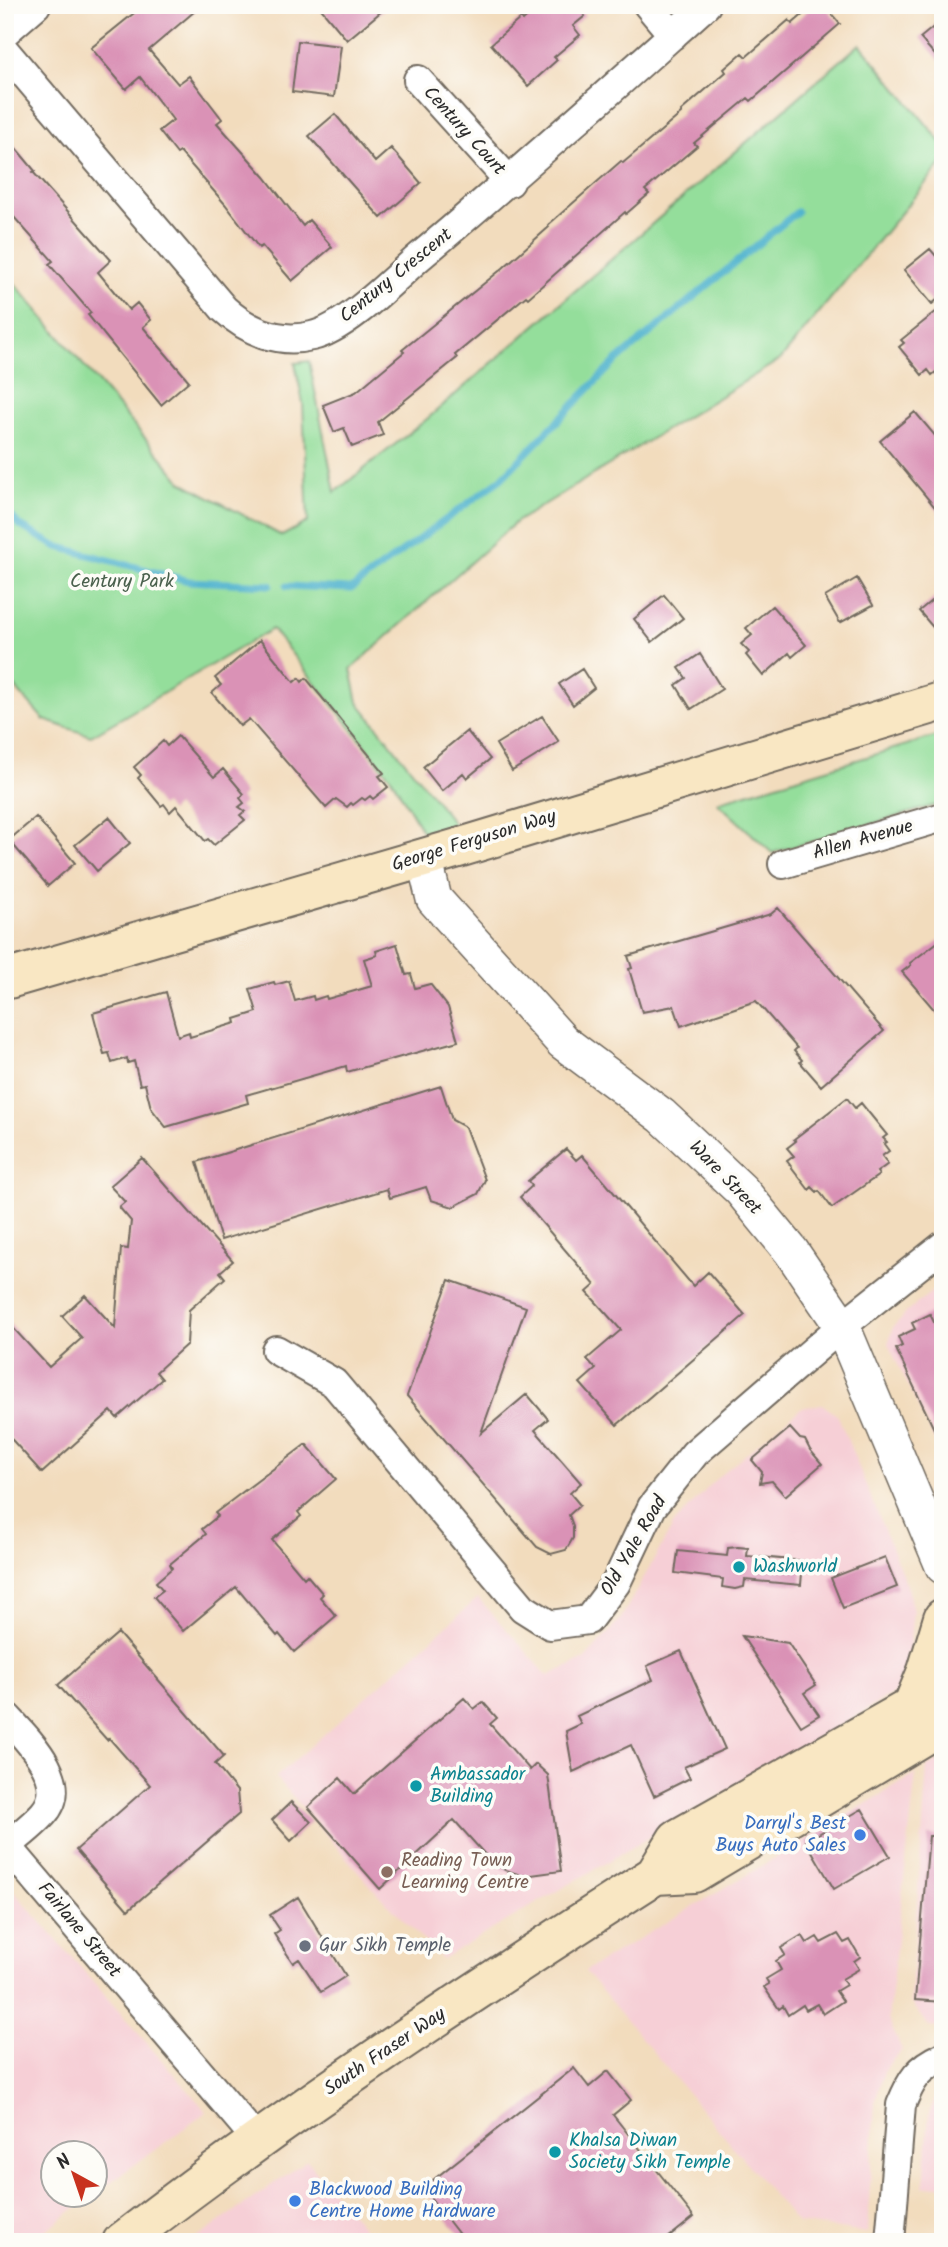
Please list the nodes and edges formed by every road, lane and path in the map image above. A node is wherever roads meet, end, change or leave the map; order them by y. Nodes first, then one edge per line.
1 (36, 5) edge
2 (648, 5) edge
3 (706, 5) edge
4 (5, 32) edge
5 (673, 34) junction
6 (5, 51) edge
7 (418, 80) dead end
8 (510, 182) junction
9 (943, 701) edge
10 (943, 817) edge
11 (424, 857) junction
12 (783, 864) dead end
13 (5, 980) edge
14 (943, 1246) edge
15 (842, 1326) junction
16 (276, 1350) dead end
17 (943, 1566) edge
18 (943, 1618) edge
19 (932, 1706) edge
20 (5, 1715) edge
21 (6, 1847) edge
22 (943, 2057) edge
23 (257, 2140) junction
24 (122, 2242) edge
25 (890, 2242) edge

1 - 4 street
2 - 5 street
3 - 5 street, Century Crescent
5 - 8 street, Century Crescent
6 - 8 street, Century Crescent
7 - 8 street, Century Court
9 - 11 main road, George Ferguson Way
10 - 12 street, Allen Avenue
11 - 13 main road, George Ferguson Way
11 - 15 street, Ware Street
14 - 15 street, Old Yale Road
15 - 16 street, Old Yale Road
15 - 17 street, Ware Street
18 - 19 main road
19 - 23 main road, South Fraser Way
20 - 21 street, Fairlane Street
21 - 23 street, Fairlane Street
22 - 25 street
23 - 24 main road, South Fraser Way

